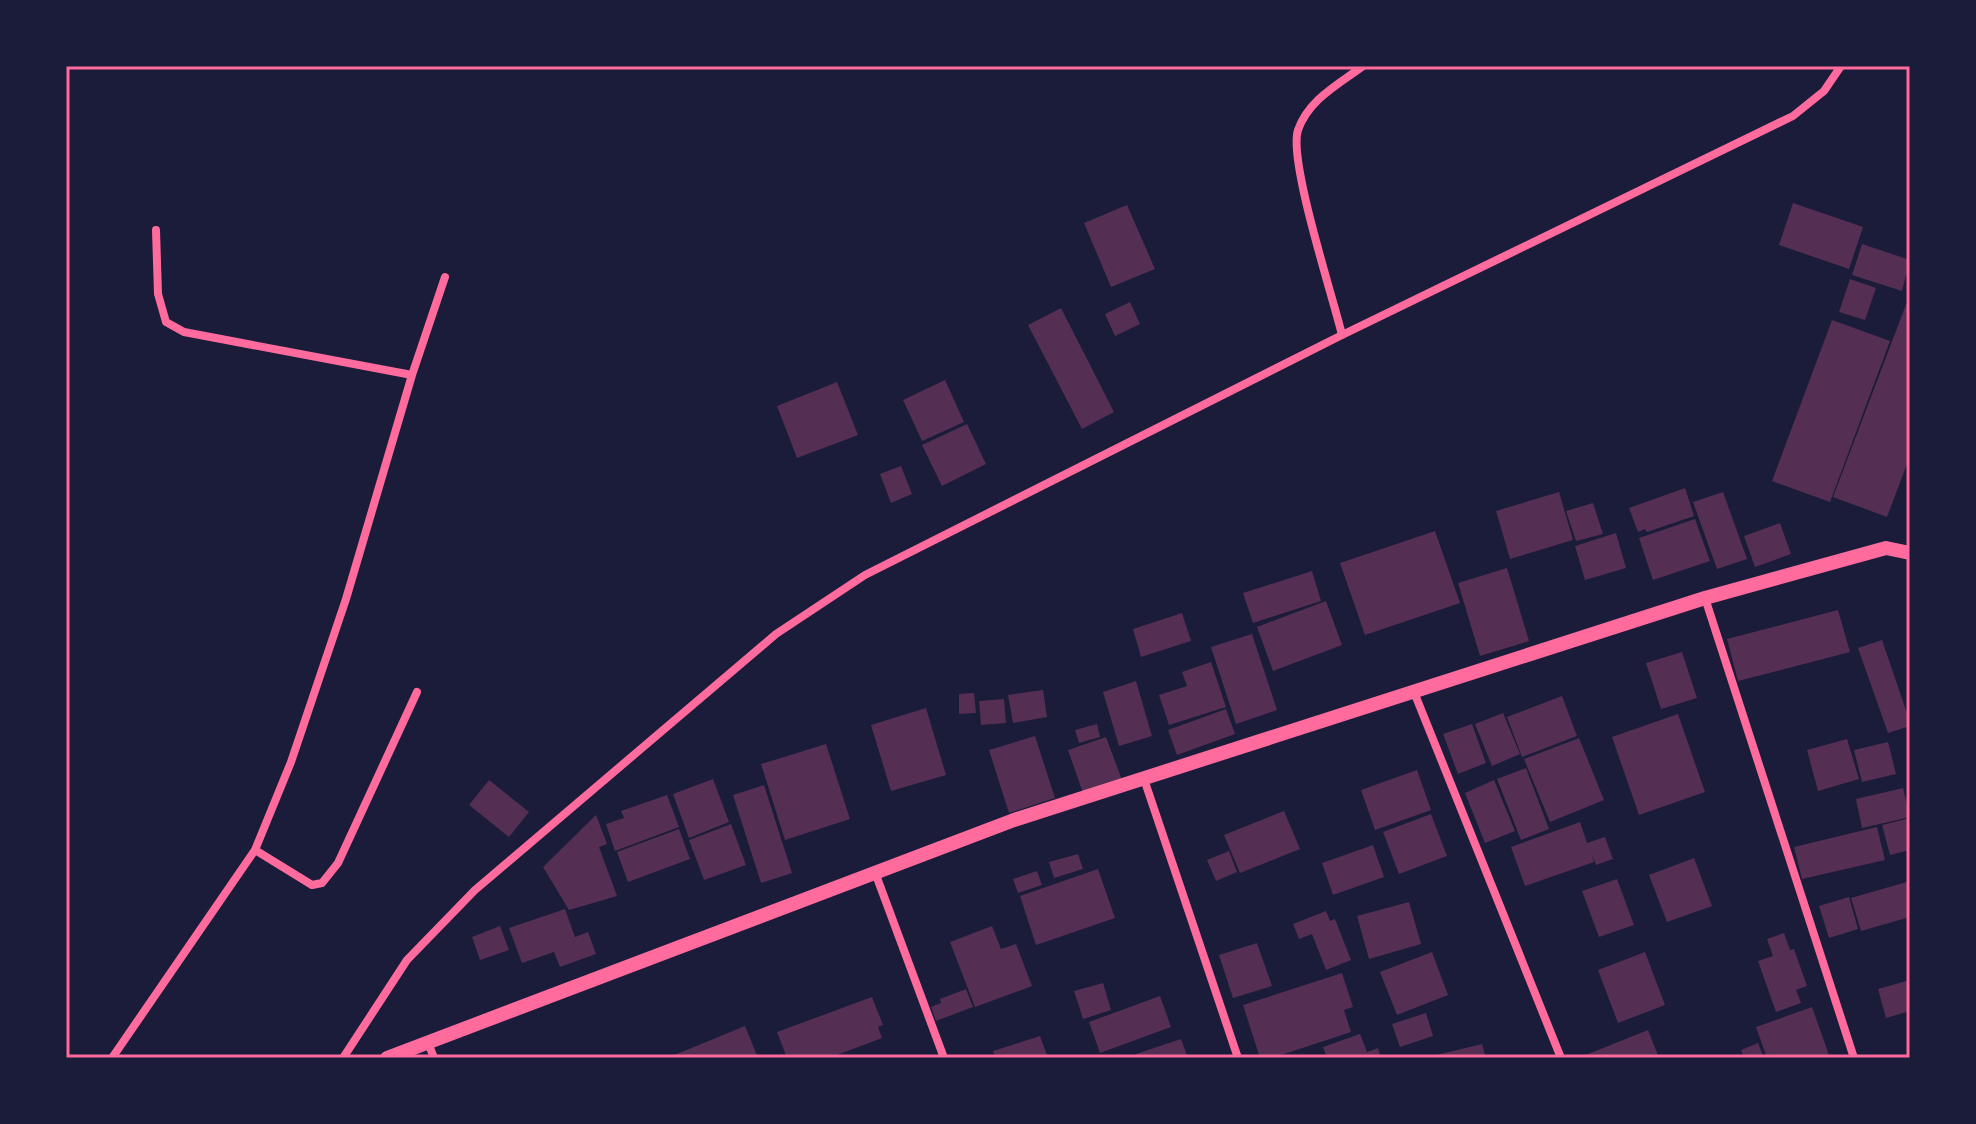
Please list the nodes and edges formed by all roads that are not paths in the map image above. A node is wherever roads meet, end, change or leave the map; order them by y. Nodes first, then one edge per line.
1 (1363, 66) edge
2 (1841, 66) edge
3 (156, 230) dead end
4 (445, 277) dead end
5 (1342, 335) junction
6 (412, 375) junction
7 (1910, 553) edge
8 (1705, 598) junction
9 (417, 692) dead end
10 (1414, 692) junction
11 (1144, 779) junction
12 (255, 850) junction
13 (876, 875) junction
14 (432, 1051) edge
15 (112, 1058) edge
16 (343, 1058) edge
17 (387, 1058) edge
18 (944, 1058) edge
19 (1238, 1058) edge
20 (1561, 1058) edge
21 (1854, 1058) edge

1 - 5 street
2 - 5 street
3 - 6 street
4 - 6 street
5 - 16 street
6 - 12 street
7 - 8 street
8 - 10 street
8 - 21 street
9 - 12 street
10 - 11 street
10 - 20 street
11 - 13 street
11 - 19 street
12 - 15 street
13 - 14 street
13 - 18 street
14 - 17 street

